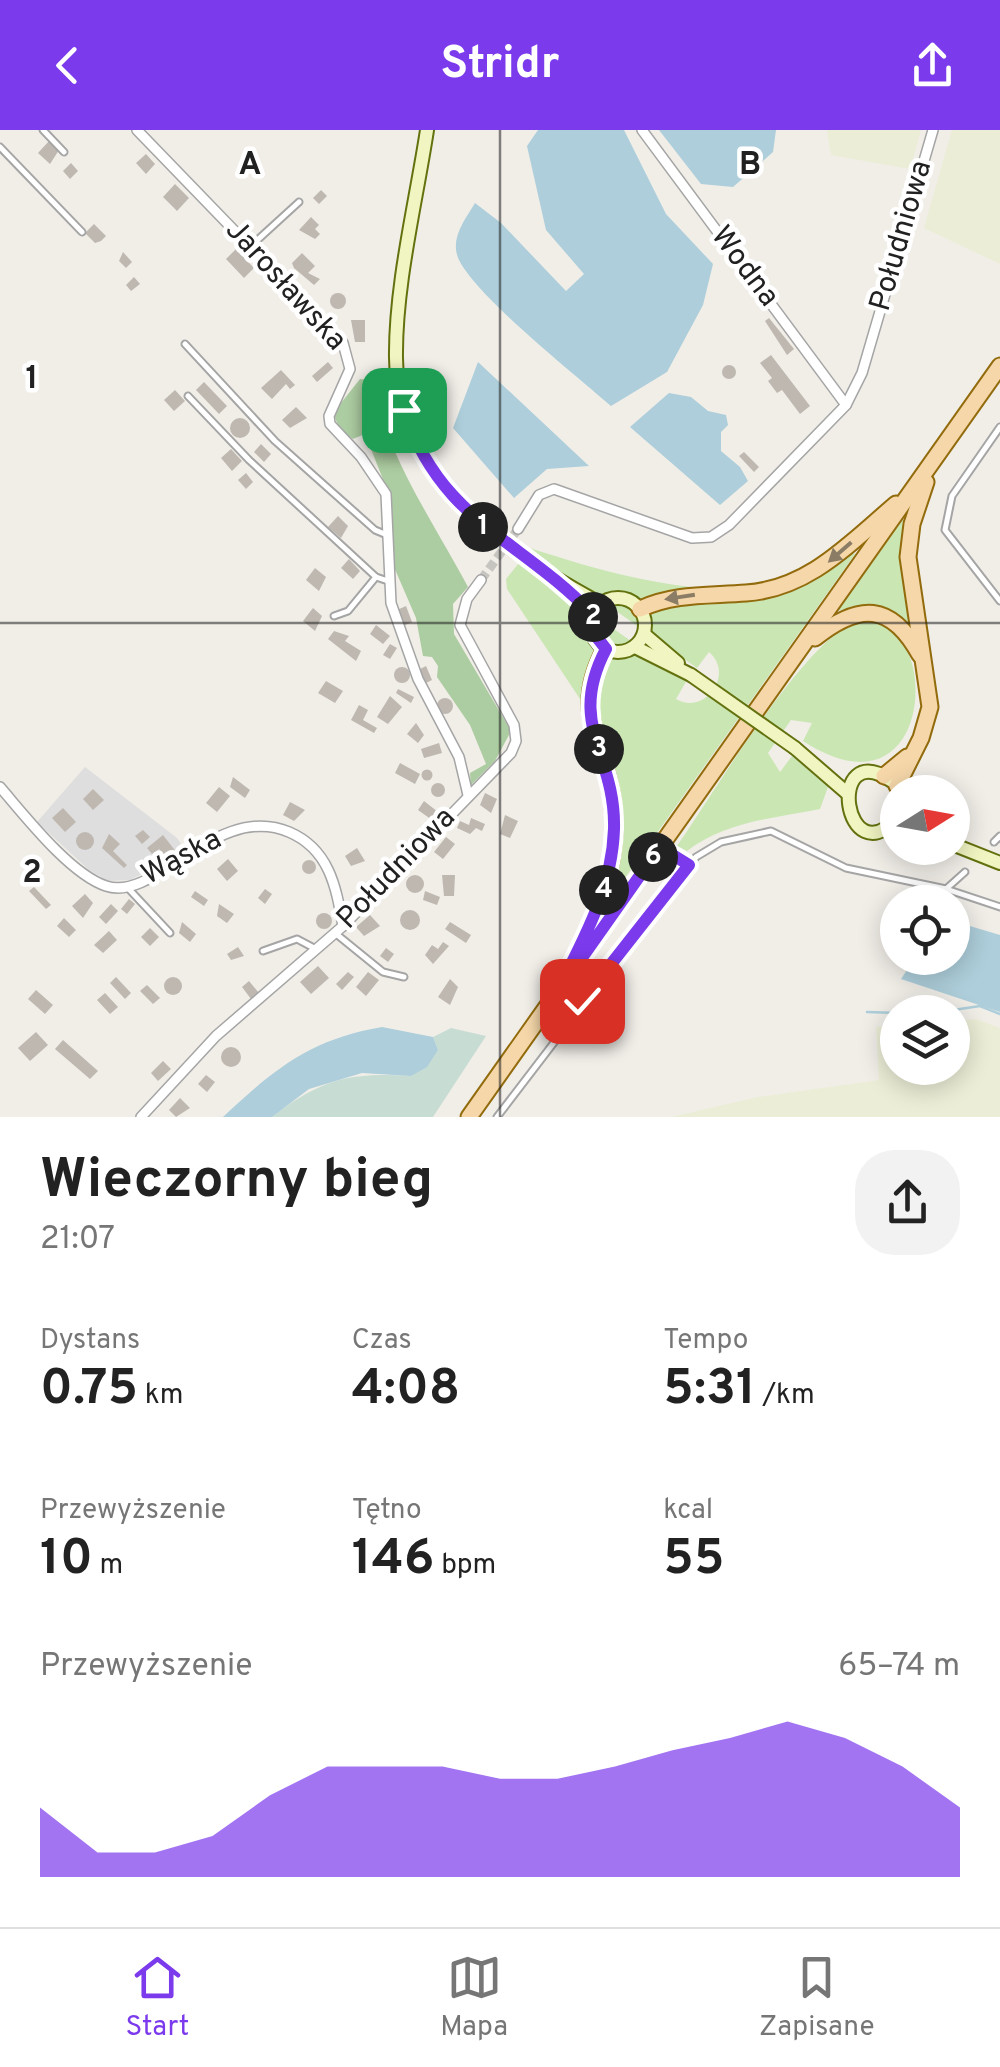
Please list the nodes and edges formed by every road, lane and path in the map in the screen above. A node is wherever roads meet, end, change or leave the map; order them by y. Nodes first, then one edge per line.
1 (44, 130) edge
2 (138, 130) edge
3 (427, 130) edge
4 (642, 130) edge
5 (933, 130) edge
6 (0, 147) edge
7 (64, 152) dead end
8 (300, 202) dead end
9 (82, 232) dead end
10 (252, 245) junction
11 (186, 344) dead end
12 (1000, 366) edge
13 (188, 396) dead end
14 (846, 405) junction
15 (1000, 427) edge
16 (934, 460) junction
17 (914, 488) junction
18 (518, 528) tunnel mouth
19 (390, 536) junction
20 (376, 577) junction
21 (481, 580) tunnel mouth
22 (388, 581) junction
23 (1000, 601) edge
24 (640, 608) junction
25 (597, 610) junction
26 (334, 616) dead end
27 (644, 634) junction
28 (634, 647) junction
29 (606, 649) junction
30 (800, 650) junction
31 (927, 668) junction
32 (691, 675) junction
33 (824, 769) junction
34 (899, 775) edge
35 (880, 779) edge
36 (856, 780) junction
37 (0, 788) edge
38 (847, 793) junction
39 (468, 795) junction
40 (880, 828) edge
41 (660, 847) junction
42 (970, 851) edge
43 (1000, 863) edge
44 (689, 865) junction
45 (965, 872) dead end
46 (927, 885) edge
47 (950, 885) edge
48 (127, 887) junction
49 (970, 897) edge
50 (1000, 907) edge
51 (339, 929) junction
52 (170, 933) dead end
53 (316, 950) junction
54 (263, 951) dead end
55 (404, 977) dead end
56 (555, 996) junction
57 (141, 1117) edge
58 (469, 1117) edge
59 (497, 1117) edge

1 - 7 lane
2 - 10 street, Jarosławska
3 - 25 main road
4 - 14 street, Wodna
5 - 14 street, Południowa
6 - 9 lane
8 - 10 lane
10 - 19 street, Jarosławska
11 - 19 lane
12 - 16 main road
13 - 20 lane
14 - 18 street, Południowa
15 - 23 lane
16 - 17 main road
16 - 31 main road
17 -> 24 main road
17 - 30 main road
19 - 22 street, Jarosławska
20 - 22 lane
20 - 26 lane
21 - 39 street, Południowa
22 - 39 street, Jarosławska
24 - 25 main road
24 - 27 main road
25 - 29 main road
27 - 28 main road
27 - 32 main road
28 - 29 main road
28 - 32 main road
29 - 56 main road
30 - 31 main road
30 - 41 main road
31 - 34 main road
32 - 33 main road, bridge
33 - 36 main road
33 - 38 main road
35 - 36 main road
36 - 38 main road
37 - 48 street, Wąska
38 - 40 main road
39 - 51 street, Południowa
41 - 44 lane
41 - 56 main road
42 - 43 main road
44 - 46 lane
44 - 59 lane
45 - 47 lane
48 - 51 street, Wąska
48 - 52 lane
49 - 50 lane
51 - 53 street, Południowa
51 - 55 lane
53 - 54 lane
53 - 57 street, Południowa
56 - 58 main road

